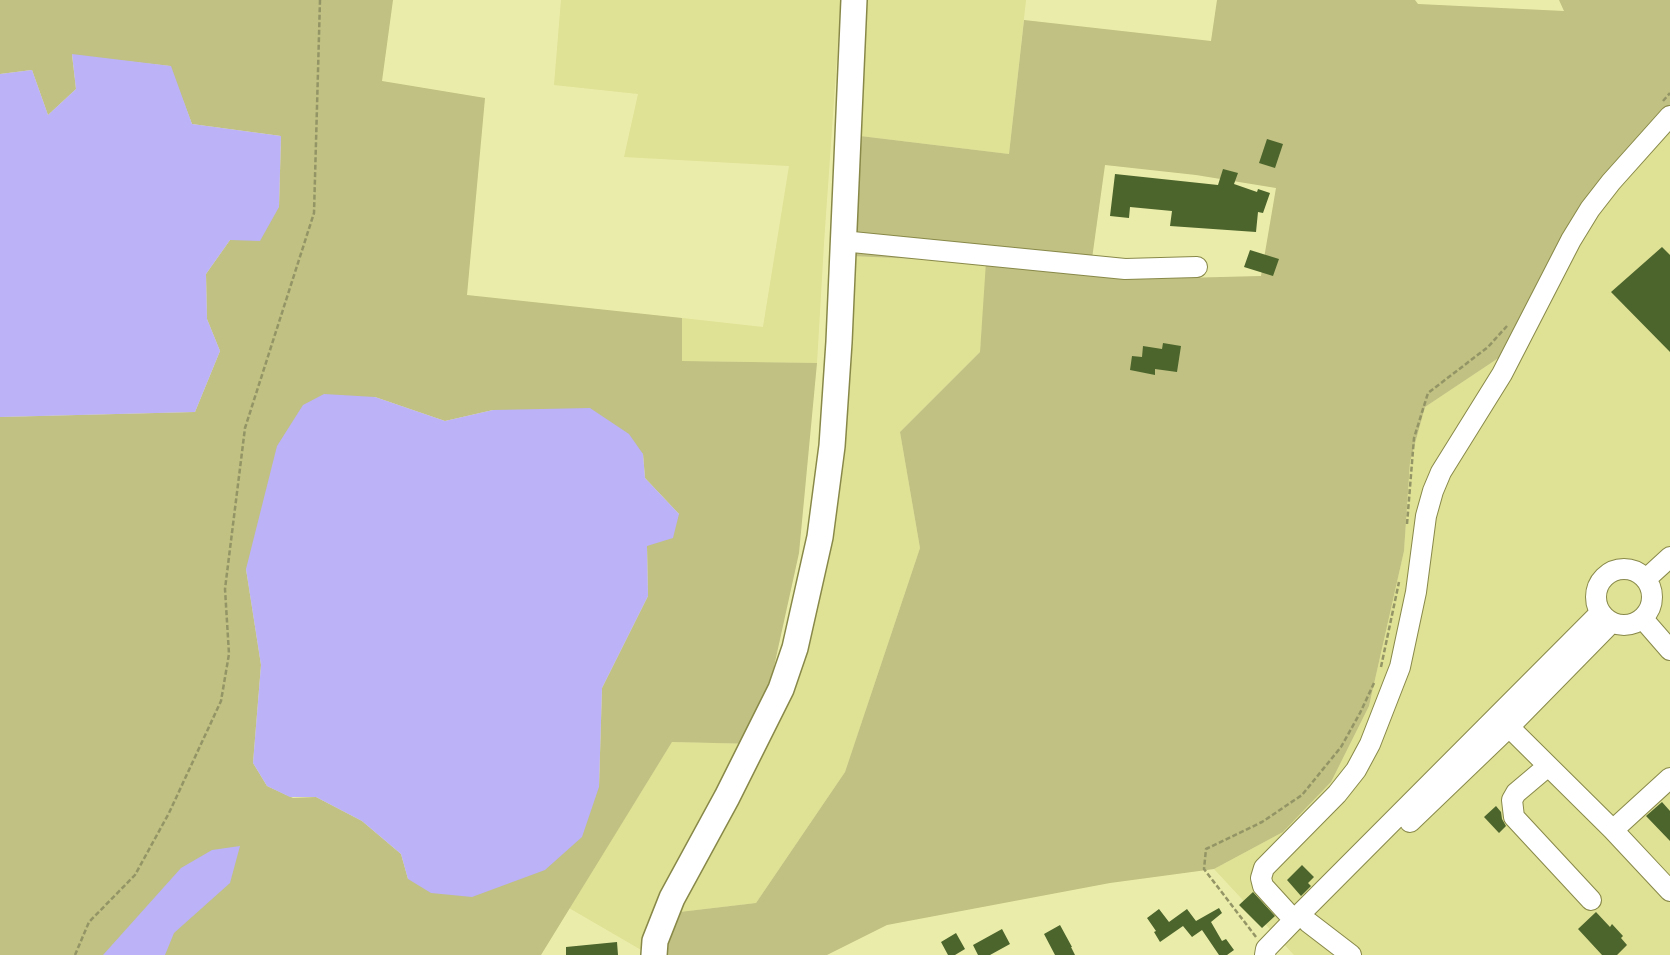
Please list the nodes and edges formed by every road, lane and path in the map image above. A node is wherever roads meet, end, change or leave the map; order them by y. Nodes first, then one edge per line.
1 (320, 0) edge
2 (854, 0) edge
3 (1670, 116) edge
4 (842, 241) junction
5 (1197, 268) dead end
6 (1670, 557) edge
7 (1646, 579) junction
8 (1606, 618) junction
9 (1643, 619) junction
10 (1670, 650) edge
11 (1509, 726) junction
12 (1548, 766) junction
13 (1670, 778) edge
14 (1613, 830) junction
15 (1670, 891) edge
16 (1591, 900) dead end
17 (1301, 921) junction
18 (75, 955) edge
19 (654, 955) edge
20 (1265, 955) edge
21 (1276, 955) edge
22 (1351, 955) edge

1 - 18 path
2 - 4 main road
3 - 17 street
4 - 5 street
4 - 19 main road
6 - 7 street
7 - 8 street
7 - 9 street
8 - 9 street
8 - 11 street
8 - 17 street
9 - 10 street
11 - 12 street
11 - 17 street
12 - 14 street
12 - 16 street
13 - 14 street
14 - 15 street
17 - 20 street
17 - 21 street
17 - 22 street

